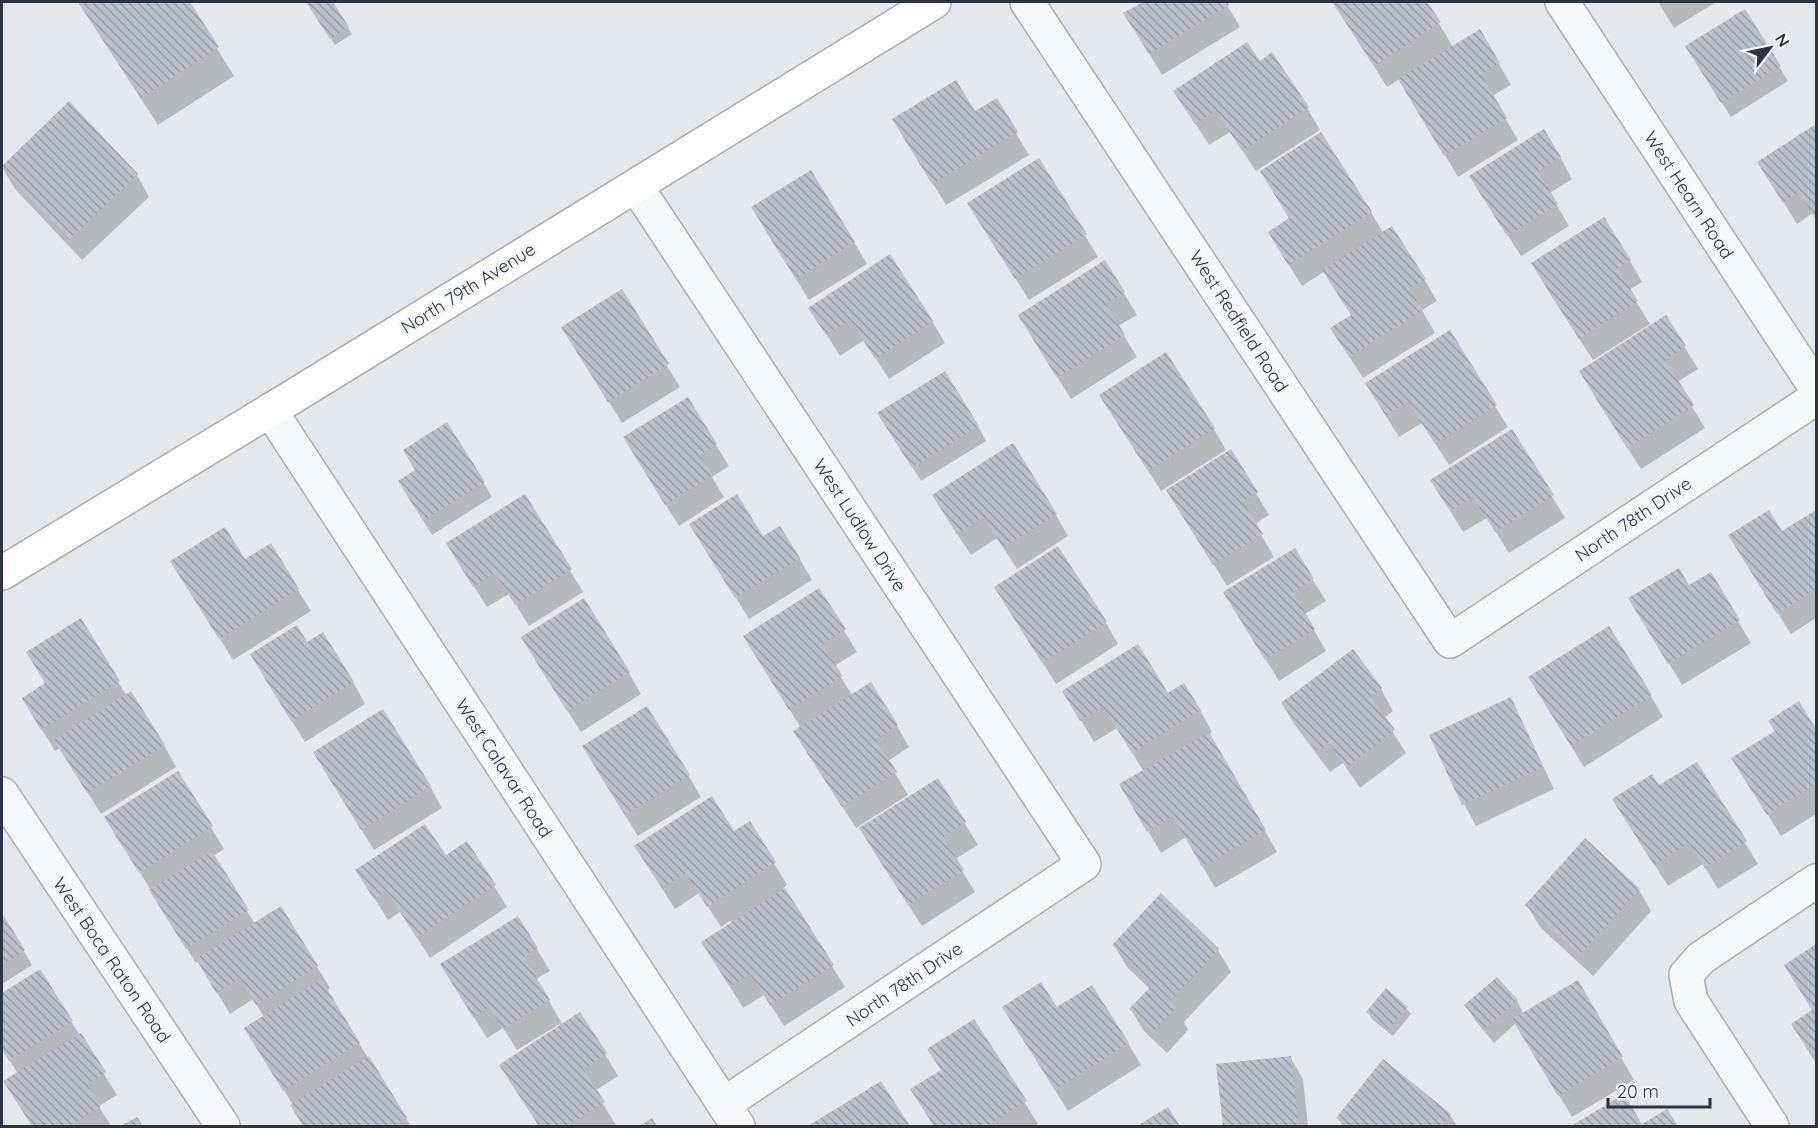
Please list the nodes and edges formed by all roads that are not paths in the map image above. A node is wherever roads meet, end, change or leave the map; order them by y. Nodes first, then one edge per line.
1 (934, 2) edge
2 (1027, 2) edge
3 (1562, 2) edge
4 (636, 186) junction
5 (1816, 388) edge
6 (1816, 398) edge
7 (270, 410) junction
8 (2, 573) edge
9 (1450, 641) joint
10 (2, 794) edge
11 (1084, 864) joint
12 (1816, 881) edge
13 (731, 1115) edge
14 (223, 1126) edge
15 (1772, 1126) edge

1 - 4 street, North 79th Avenue
2 - 9 street, West Redfield Road
3 - 5 street, West Hearn Road
4 - 7 street, North 79th Avenue
4 - 11 street, West Ludlow Drive
6 - 9 street, North 78th Drive
7 - 8 street, North 79th Avenue
7 - 13 street, West Calavar Road
10 - 14 street, West Boca Raton Road
11 - 13 street, North 78th Drive
12 - 15 street

